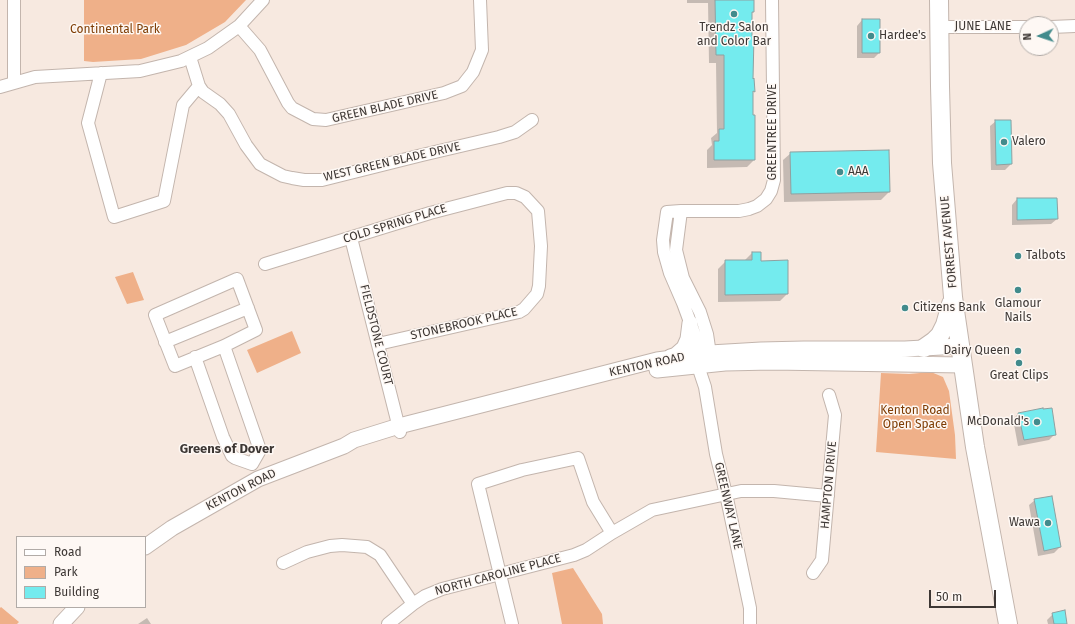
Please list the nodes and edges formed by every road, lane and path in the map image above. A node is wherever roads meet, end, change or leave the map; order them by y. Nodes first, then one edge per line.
1 (14, 0) edge
2 (263, 0) edge
3 (480, 0) edge
4 (772, 0) edge
5 (939, 0) edge
6 (239, 26) junction
7 (1075, 26) edge
8 (939, 27) junction
9 (1019, 27) edge
10 (1059, 27) edge
11 (190, 57) junction
12 (101, 73) junction
13 (14, 82) junction
14 (199, 86) junction
15 (0, 87) edge
16 (532, 120) dead end
17 (526, 197) joint
18 (681, 210) junction
19 (351, 238) junction
20 (265, 264) dead end
21 (953, 297) junction
22 (248, 308) junction
23 (690, 323) junction
24 (165, 342) junction
25 (378, 344) junction
26 (224, 346) junction
27 (960, 346) junction
28 (924, 348) junction
29 (195, 358) junction
30 (704, 359) junction
31 (657, 360) junction
32 (963, 365) junction
33 (829, 395) dead end
34 (400, 429) junction
35 (252, 464) junction
36 (258, 479) junction
37 (726, 494) junction
38 (828, 496) junction
39 (612, 533) junction
40 (146, 546) edge
41 (283, 563) dead end
42 (813, 572) dead end
43 (501, 575) junction
44 (413, 604) junction
45 (76, 608) edge
46 (63, 623) edge
47 (388, 624) edge
48 (512, 624) edge
49 (750, 624) edge
50 (1008, 624) edge

1 - 13 street
2 - 6 street
3 - 6 street, GREEN BLADE DRIVE
4 - 18 street, GREENTREE DRIVE
5 - 8 highway, FORREST AVENUE
6 - 11 street
7 - 10 street
8 - 9 street, JUNE LANE
8 - 21 highway, FORREST AVENUE
11 - 12 street
11 - 14 street
12 - 13 street
12 - 14 street
13 - 15 street
14 - 16 street, WEST GREEN BLADE DRIVE
17 - 19 street, COLD SPRING PLACE
17 - 25 street, STONEBROOK PLACE
18 - 23 street, GREENTREE DRIVE
18 - 30 street
19 - 20 street, COLD SPRING PLACE
19 - 25 street, FIELDSTONE COURT
21 - 27 highway, FORREST AVENUE
21 - 28 highway
22 - 24 street
22 - 24 street
22 - 26 street
23 - 30 street, GREENTREE DRIVE
23 - 31 main road
24 - 29 street
25 - 34 street, FIELDSTONE COURT
26 - 29 street
26 - 35 street
27 - 28 main road, KENTON ROAD
27 - 32 highway, FORREST AVENUE
28 - 30 main road, KENTON ROAD
29 - 35 street
30 - 31 main road, KENTON ROAD
30 - 32 main road, KENTON ROAD
30 - 34 main road, KENTON ROAD
30 - 37 street, GREENWAY LANE
31 - 34 main road, KENTON ROAD
32 - 50 highway, FORREST AVENUE
33 - 38 street, HAMPTON DRIVE
34 - 36 main road, KENTON ROAD
35 - 36 street
36 - 40 main road, KENTON ROAD
37 - 38 street, NORTH CAROLINE PLACE
37 - 39 street, NORTH CAROLINE PLACE
37 - 49 street, GREENWAY LANE
38 - 42 street, HAMPTON DRIVE
39 - 43 street, NORTH CAROLINE PLACE
39 - 43 street
41 - 44 street
43 - 44 street, NORTH CAROLINE PLACE
43 - 48 street
44 - 47 street, NORTH CAROLINE PLACE
45 - 46 main road

